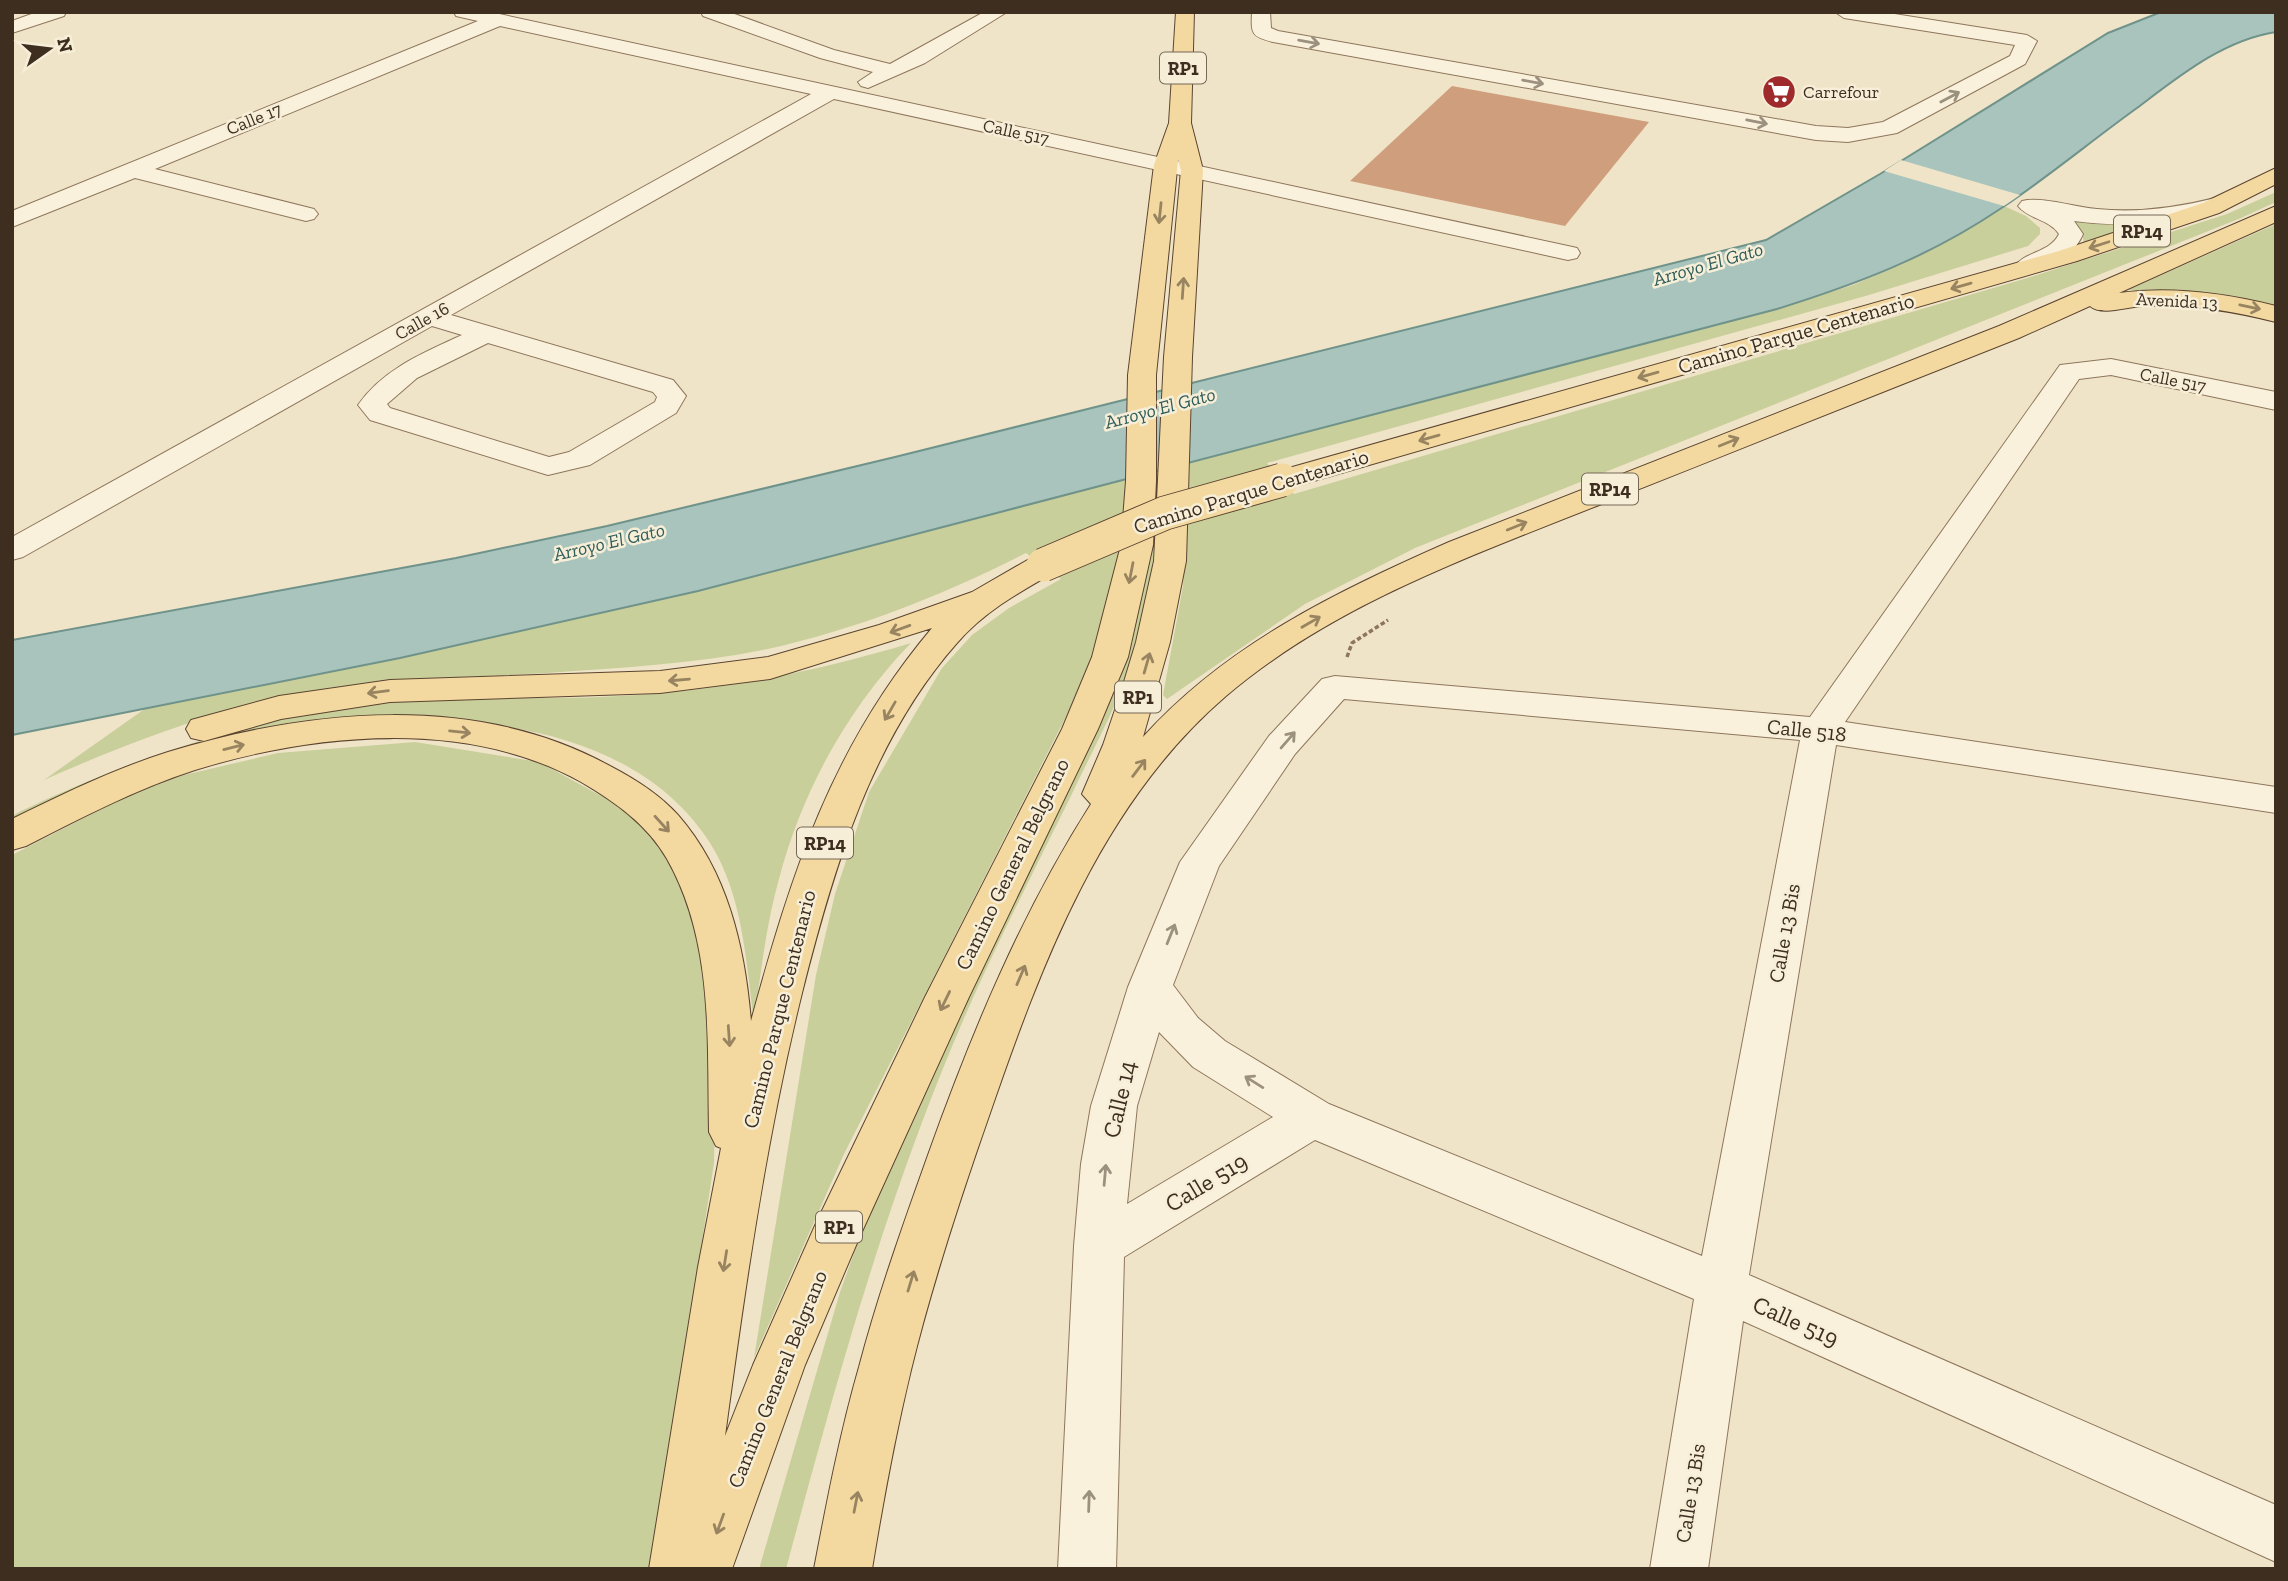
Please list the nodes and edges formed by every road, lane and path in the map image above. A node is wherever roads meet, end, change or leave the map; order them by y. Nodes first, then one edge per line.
1 (57, 12) edge
2 (463, 12) edge
3 (710, 12) edge
4 (998, 12) edge
5 (1185, 12) edge
6 (1261, 12) edge
7 (1844, 12) edge
8 (497, 20) junction
9 (12, 27) edge
10 (892, 71) junction
11 (836, 93) junction
12 (1180, 123) junction
13 (1165, 165) junction
14 (132, 170) junction
15 (1192, 170) junction
16 (2276, 175) edge
17 (2224, 202) junction
18 (2276, 213) edge
19 (306, 214) dead end
20 (12, 220) edge
21 (1568, 253) dead end
22 (2027, 267) junction
23 (2276, 314) edge
24 (429, 317) junction
25 (2038, 319) junction
26 (486, 334) junction
27 (2070, 371) joint
28 (2276, 401) edge
29 (1158, 476) junction
30 (12, 550) edge
31 (987, 597) junction
32 (1335, 687) joint
33 (1820, 730) junction
34 (2276, 800) edge
35 (12, 807) edge
36 (12, 836) edge
37 (1049, 908) junction
38 (1150, 988) junction
39 (1312, 1118) junction
40 (735, 1193) junction
41 (1099, 1246) junction
42 (1721, 1287) junction
43 (2276, 1534) edge
44 (678, 1569) edge
45 (703, 1569) edge
46 (844, 1569) edge
47 (1087, 1569) edge
48 (1679, 1569) edge

1 - 9 street
2 - 8 street, Calle 517
3 - 10 street
4 - 10 street, Calle 16
5 - 12 main road, Camino General Belgrano / RP1
6 -> 7 street
8 - 11 street, Calle 517
8 - 14 street, Calle 17
10 - 11 street, Calle 16
11 - 13 street, Calle 517
11 - 24 street, Calle 16
12 - 13 main road, Camino General Belgrano / RP1
12 - 15 main road, Camino General Belgrano / RP1
13 - 15 street, Calle 517
13 -> 29 main road, Camino General Belgrano / RP1
14 - 19 street
14 - 20 street, Calle 17
15 - 21 street, Calle 517
29 -> 15 main road, Camino General Belgrano / RP1
16 - 17 main road, Camino Parque Centenario / RP14
17 -> 22 main road, Camino Parque Centenario / RP14
17 - 22 street
18 - 25 main road, RP14
22 -> 31 main road, Camino Parque Centenario / RP14, bridge
25 -> 23 main road, Avenida 13
24 - 26 street
24 - 30 street, Calle 16
37 -> 25 main road, RP14
26 - 26 street
27 - 28 street, Calle 517
27 - 33 street, Calle 13 Bis
37 -> 29 main road, Camino General Belgrano / RP1
29 -> 45 main road, Camino General Belgrano / RP1
31 -> 35 main road
31 -> 40 main road, Camino Parque Centenario / RP14
32 - 33 street, Calle 518
38 -> 32 street, Calle 14
33 - 34 street, Calle 518
33 - 42 street, Calle 13 Bis
36 -> 40 main road
46 -> 37 main road, RP1
39 -> 38 street, Calle 519
41 -> 38 street, Calle 14
39 - 41 street, Calle 519
39 - 42 street, Calle 519
40 -> 44 main road, Camino Parque Centenario / RP14
47 -> 41 street, Calle 14
42 - 43 street, Calle 519
42 - 48 street, Calle 13 Bis

